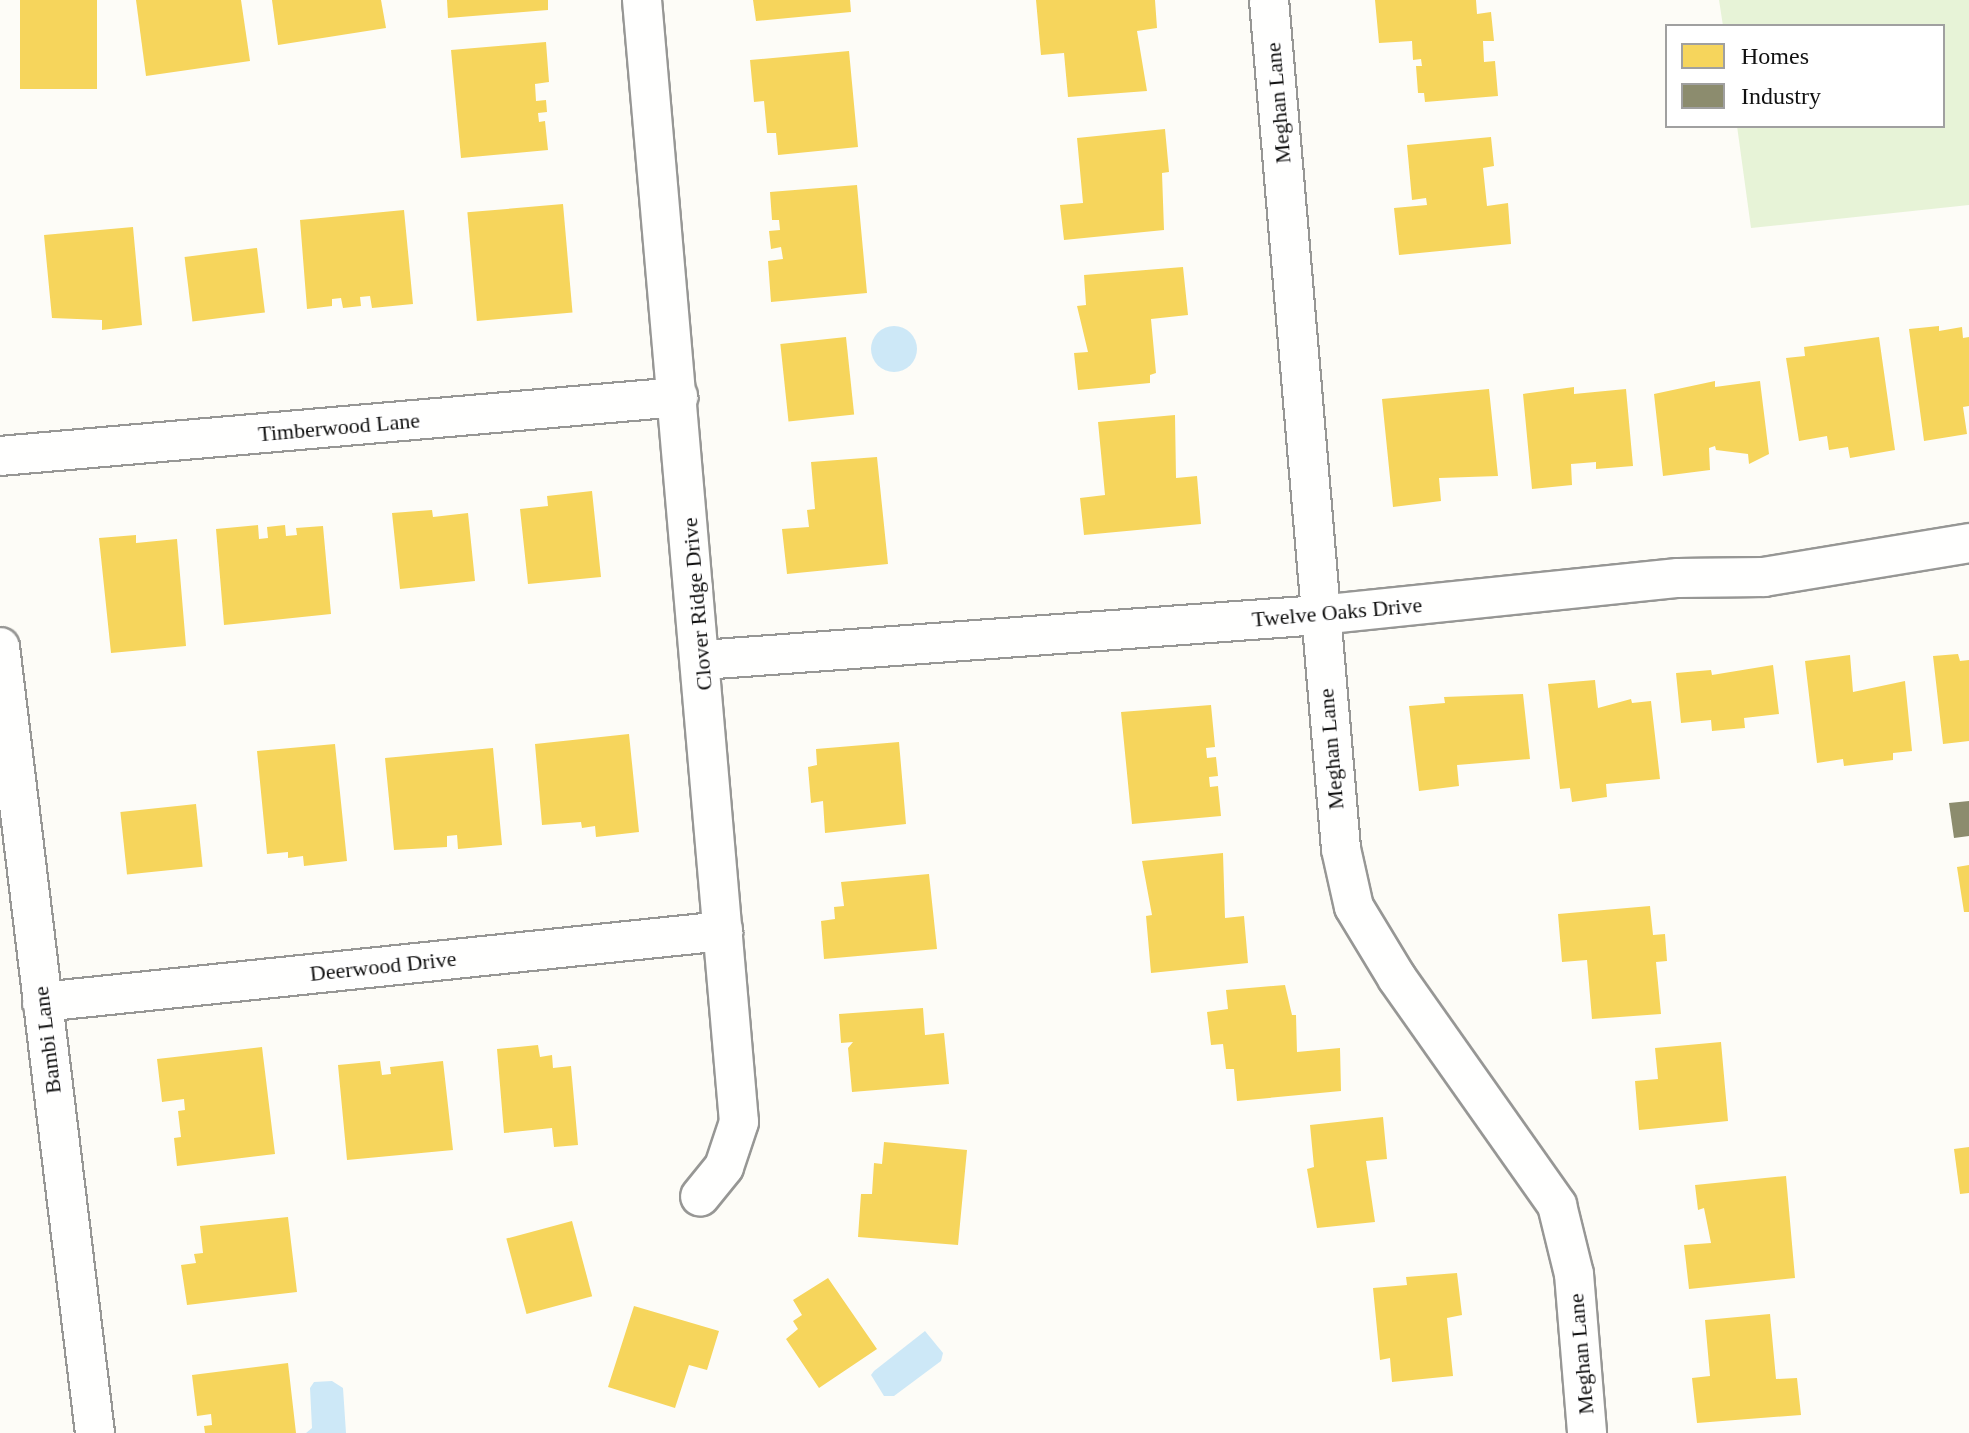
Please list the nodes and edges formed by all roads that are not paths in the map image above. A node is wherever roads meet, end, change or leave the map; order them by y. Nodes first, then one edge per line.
1 (642, 0) edge
2 (1269, 0) edge
3 (678, 397) junction
4 (0, 456) edge
5 (1969, 543) edge
6 (1319, 615) junction
7 (0, 647) edge
8 (702, 660) junction
9 (723, 931) junction
10 (42, 1002) junction
11 (700, 1197) dead end
12 (95, 1433) edge
13 (1587, 1433) edge

1 - 3 street, Clover Ridge Drive
2 - 6 street, Meghan Lane
3 - 4 street, Timberwood Lane
3 - 8 street, Clover Ridge Drive
5 - 6 street, Twelve Oaks Drive
6 - 8 street, Twelve Oaks Drive
6 - 13 street, Meghan Lane
7 - 10 street, Bambi Lane
8 - 9 street, Clover Ridge Drive
9 - 10 street, Deerwood Drive
9 - 11 street, Clover Ridge Drive
10 - 12 street, Bambi Lane

